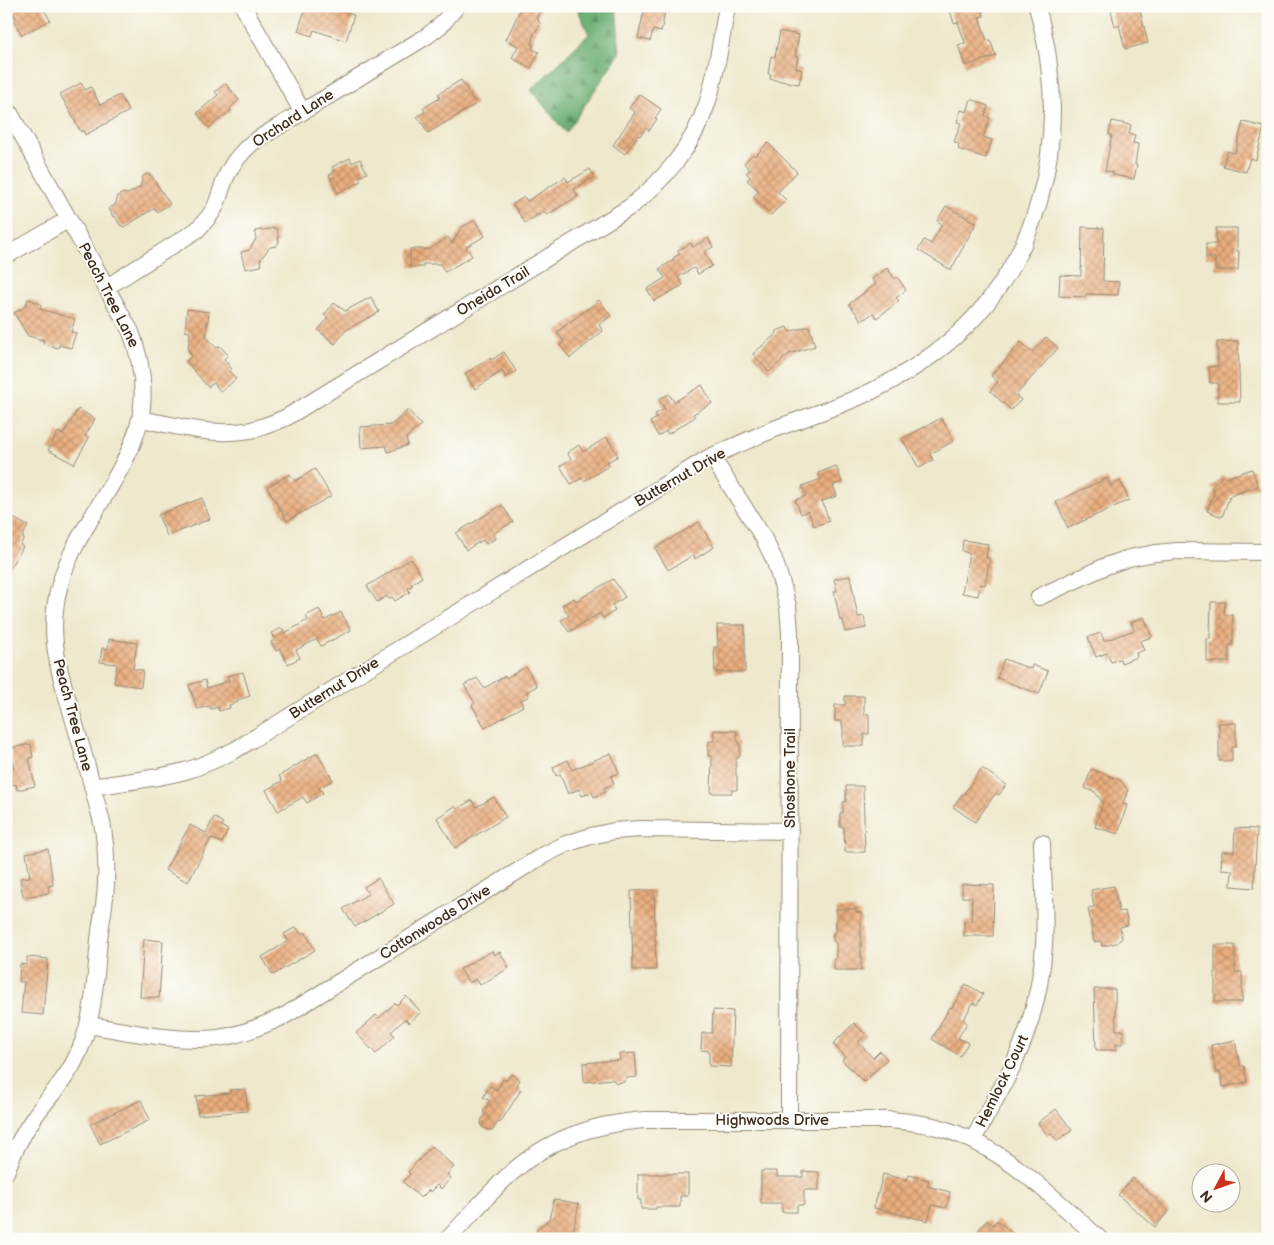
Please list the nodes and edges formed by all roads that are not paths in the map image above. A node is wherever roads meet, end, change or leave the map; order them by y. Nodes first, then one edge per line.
1 (243, 6) edge
2 (457, 6) edge
3 (727, 6) edge
4 (1037, 6) edge
5 (6, 106) edge
6 (302, 111) junction
7 (69, 219) junction
8 (6, 256) edge
9 (107, 287) junction
10 (141, 419) junction
11 (712, 457) junction
12 (1268, 552) edge
13 (1040, 598) dead end
14 (92, 787) junction
15 (790, 831) junction
16 (1042, 843) dead end
17 (89, 1025) junction
18 (789, 1120) junction
19 (974, 1140) junction
20 (6, 1172) edge
21 (455, 1236) edge
22 (1100, 1239) edge

1 - 6 street
2 - 6 street, Orchard Lane
3 - 10 street, Oneida Trail
4 - 11 street, Butternut Drive
5 - 7 street, Peach Tree Lane
6 - 9 street, Orchard Lane
7 - 8 street
7 - 9 street, Peach Tree Lane
9 - 10 street, Peach Tree Lane
10 - 14 street, Peach Tree Lane
11 - 14 street, Butternut Drive
11 - 15 street, Shoshone Trail
12 - 13 street
14 - 17 street, Peach Tree Lane
15 - 17 street, Cottonwoods Drive
15 - 18 street, Shoshone Trail
16 - 19 street, Hemlock Court
17 - 20 street, Peach Tree Lane
18 - 19 street, Highwoods Drive
18 - 21 street, Highwoods Drive
19 - 22 street, Highwoods Drive

